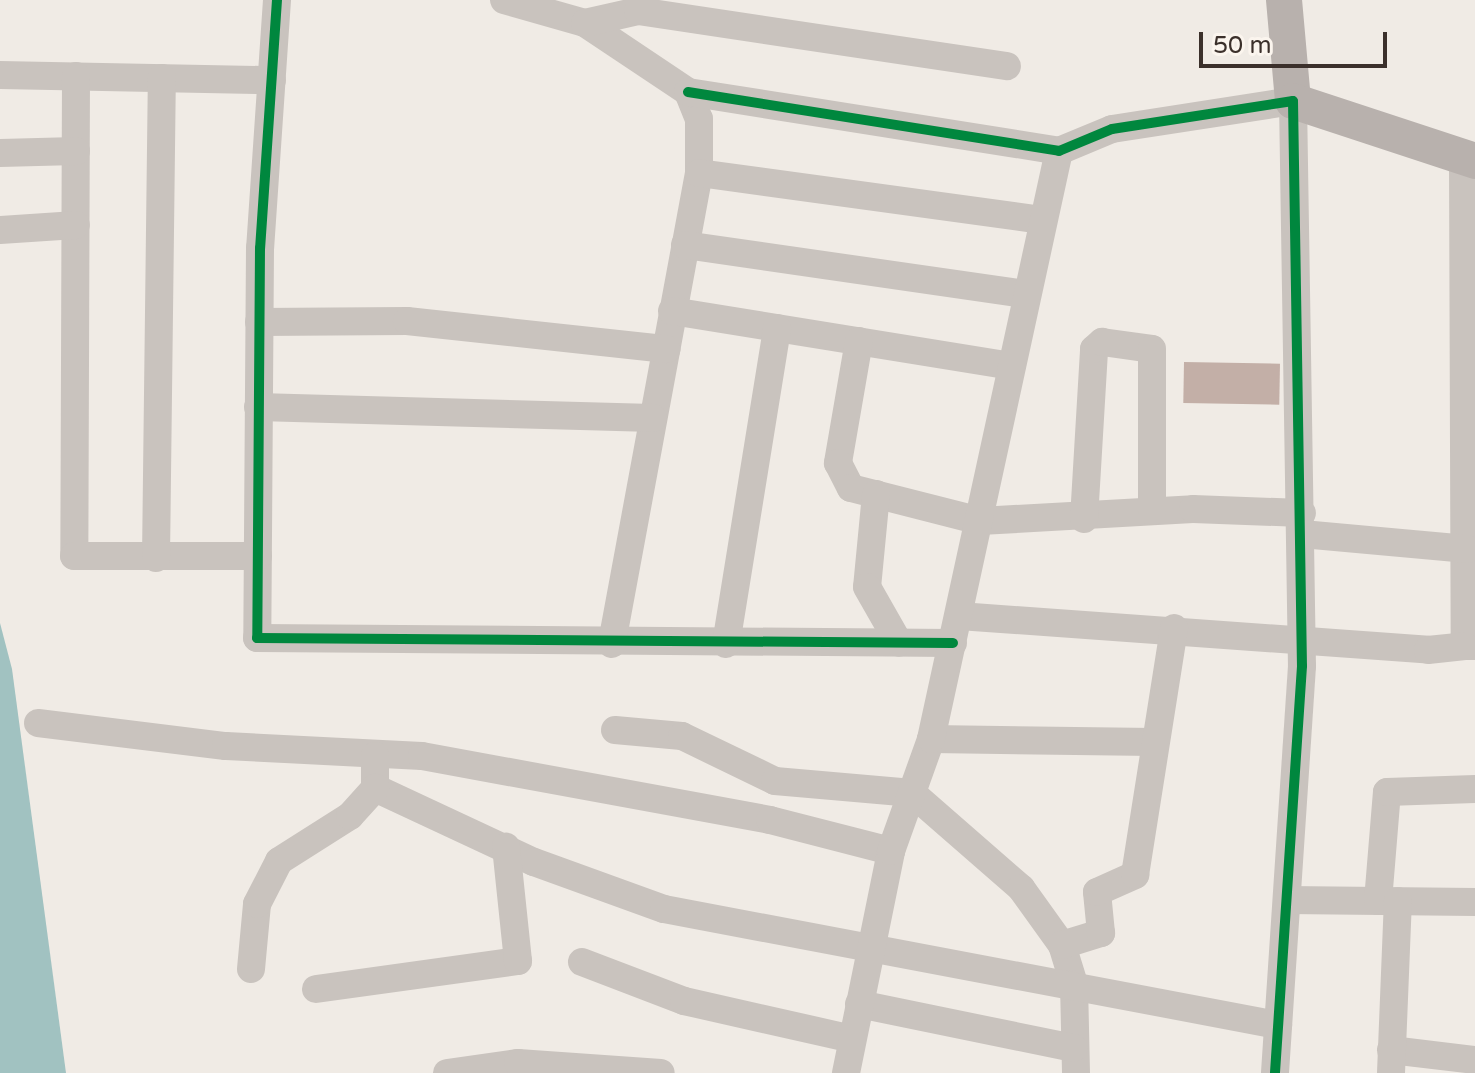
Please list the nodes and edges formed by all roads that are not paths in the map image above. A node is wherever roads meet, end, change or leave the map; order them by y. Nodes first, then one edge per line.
1 (277, 0) edge
2 (504, 0) edge
3 (1287, 2) edge
4 (585, 23) junction
5 (1007, 66) dead end
6 (0, 75) edge
7 (76, 76) junction
8 (162, 78) junction
9 (272, 80) junction
10 (688, 92) junction
11 (1293, 101) junction
12 (76, 151) junction
13 (1059, 151) junction
14 (0, 153) edge
15 (1469, 160) edge
16 (699, 173) junction
17 (1043, 220) junction
18 (76, 225) junction
19 (0, 230) edge
20 (685, 245) junction
21 (1027, 294) junction
22 (672, 311) junction
23 (259, 322) junction
24 (777, 328) junction
25 (859, 341) junction
26 (666, 349) junction
27 (1012, 366) junction
28 (258, 407) junction
29 (653, 418) junction
30 (876, 494) junction
31 (1152, 511) junction
32 (1084, 519) junction
33 (980, 521) junction
34 (1302, 524) junction
35 (1467, 549) junction
36 (258, 556) junction
37 (156, 558) junction
38 (1174, 628) junction
39 (956, 629) junction
40 (1302, 636) junction
41 (899, 643) junction
42 (612, 644) junction
43 (726, 644) junction
44 (1470, 646) edge
45 (38, 723) dead end
46 (615, 730) dead end
47 (931, 739) junction
48 (1154, 742) junction
49 (375, 756) junction
50 (375, 788) junction
51 (1475, 789) edge
52 (912, 793) junction
53 (506, 847) junction
54 (891, 851) junction
55 (1287, 900) junction
56 (1388, 901) junction
57 (1475, 902) edge
58 (1062, 945) junction
59 (871, 947) junction
60 (582, 962) dead end
61 (251, 969) dead end
62 (1074, 984) junction
63 (316, 989) dead end
64 (859, 1004) junction
65 (1278, 1025) junction
66 (852, 1039) junction
67 (1075, 1060) edge
68 (1475, 1060) edge
69 (1391, 1061) edge
70 (447, 1073) edge
71 (661, 1073) edge
72 (846, 1073) edge
73 (1275, 1073) edge

1 - 9 street
2 - 4 street
3 - 11 main road
4 - 5 street
4 - 10 street
6 - 7 street
7 - 8 street
7 - 12 street
8 - 9 street
8 - 37 street
9 - 23 street
10 - 13 street
10 - 16 street
11 - 13 street
11 - 15 main road
11 - 34 street
12 - 14 street
12 - 18 street
13 - 17 street
15 - 35 street
16 - 17 street
16 - 20 street
17 - 21 street
18 - 19 street
18 - 37 street
20 - 21 street
20 - 22 street
21 - 27 street
22 - 24 street
22 - 26 street
23 - 26 street
23 - 28 street
24 - 25 street
24 - 43 street
25 - 27 street
25 - 30 street
26 - 29 street
27 - 33 street
28 - 29 street
28 - 36 street
29 - 42 street
30 - 33 street
30 - 41 street
31 - 32 street
31 - 32 street
31 - 34 street
32 - 33 street
33 - 39 street
34 - 35 street
34 - 40 street
35 - 44 street
36 - 37 street
36 - 42 street
38 - 39 street
38 - 40 street
38 - 48 street
39 - 41 street
39 - 47 street
40 - 44 street
40 - 55 street
41 - 43 street
42 - 43 street
45 - 49 street
46 - 52 street
47 - 48 street
47 - 52 street
48 - 58 street
49 - 50 street
49 - 54 street
50 - 53 street
50 - 61 street
51 - 56 street
52 - 54 street
52 - 58 street
53 - 59 street
53 - 63 street
54 - 59 street
55 - 56 street
55 - 65 street
56 - 57 street
56 - 69 street
58 - 62 street
59 - 62 street
59 - 64 street
60 - 66 street
62 - 65 street
62 - 67 street
64 - 66 street
64 - 67 street
65 - 73 street
66 - 72 street
68 - 69 street
70 - 71 street

